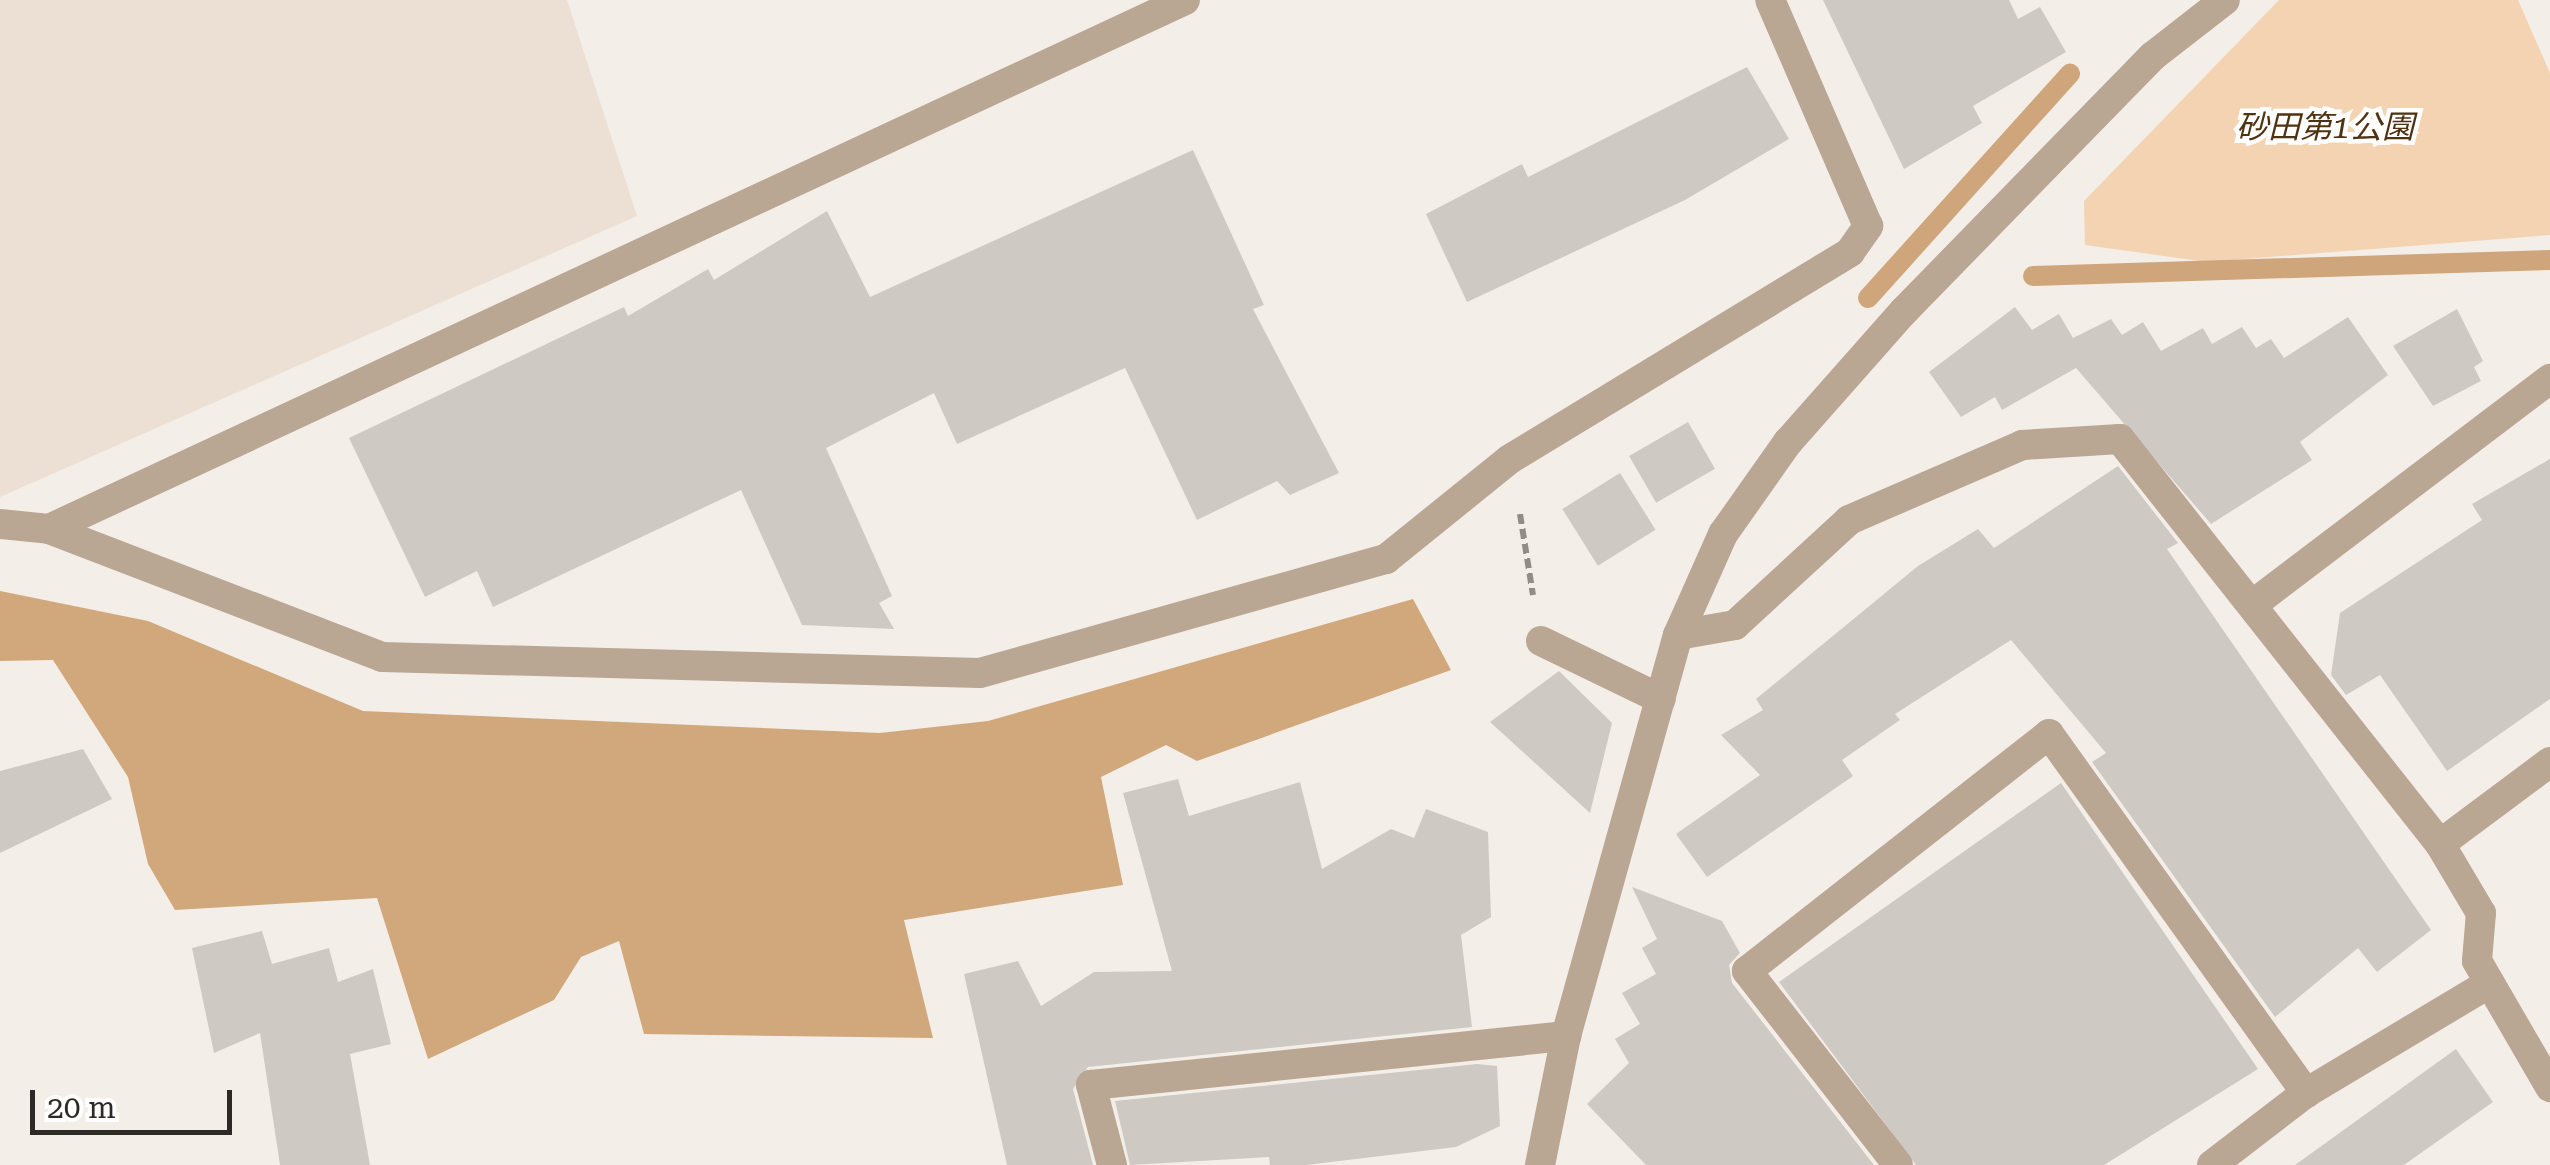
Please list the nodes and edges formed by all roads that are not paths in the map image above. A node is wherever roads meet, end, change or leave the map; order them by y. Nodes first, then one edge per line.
1 (1770, 0) edge
2 (2225, 0) edge
3 (1175, 2) edge
4 (2550, 379) edge
5 (0, 524) edge
6 (49, 528) junction
7 (2252, 605) junction
8 (1678, 635) junction
9 (1541, 642) road end
10 (1660, 699) junction
11 (2550, 762) edge
12 (2440, 844) junction
13 (2488, 984) junction
14 (1566, 1036) junction
15 (2550, 1087) edge
16 (2306, 1092) junction
17 (1112, 1165) edge
18 (1540, 1165) edge
19 (1898, 1165) edge
20 (2212, 1165) edge

1 - 6 street
2 - 8 street
3 - 6 street
4 - 7 street
5 - 6 street
7 - 8 street
7 - 12 street
8 - 10 street
9 - 10 street
10 - 14 street
11 - 12 street
12 - 13 street
13 - 15 street
13 - 16 street
14 - 17 street
14 - 18 street
16 - 19 street
16 - 20 street

